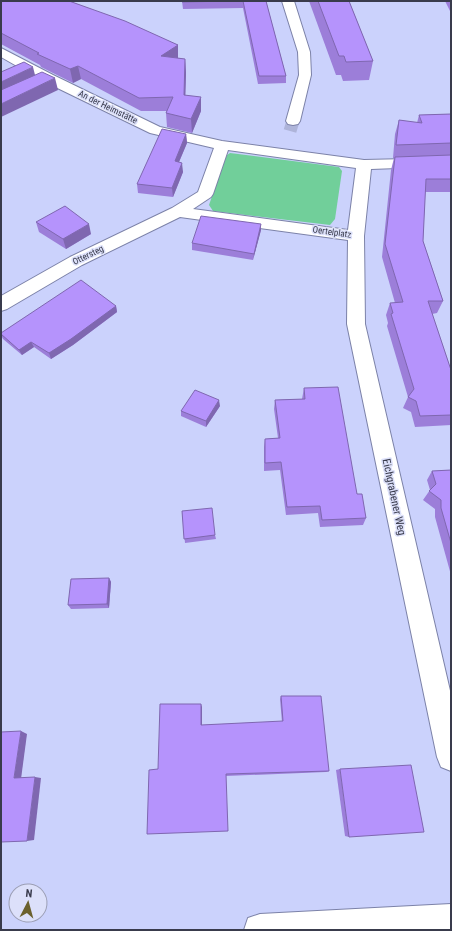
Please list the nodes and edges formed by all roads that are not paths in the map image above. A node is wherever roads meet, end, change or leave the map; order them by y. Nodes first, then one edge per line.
1 (288, 1) edge
2 (1, 52) edge
3 (289, 137) junction
4 (222, 145) junction
5 (451, 162) edge
6 (364, 165) junction
7 (178, 212) junction
8 (356, 236) junction
9 (1, 304) edge
10 (451, 757) edge
11 (451, 920) edge
12 (260, 930) edge

1 - 3 street
2 - 4 street, An der Heimstätte
3 - 4 street
3 - 6 street
4 - 7 street
5 - 6 street
6 - 8 street, Oertelplatz
7 - 8 street, Oertelplatz
7 - 9 street, Ottersteg
8 - 10 street, Eichgrabener Weg
11 - 12 street

